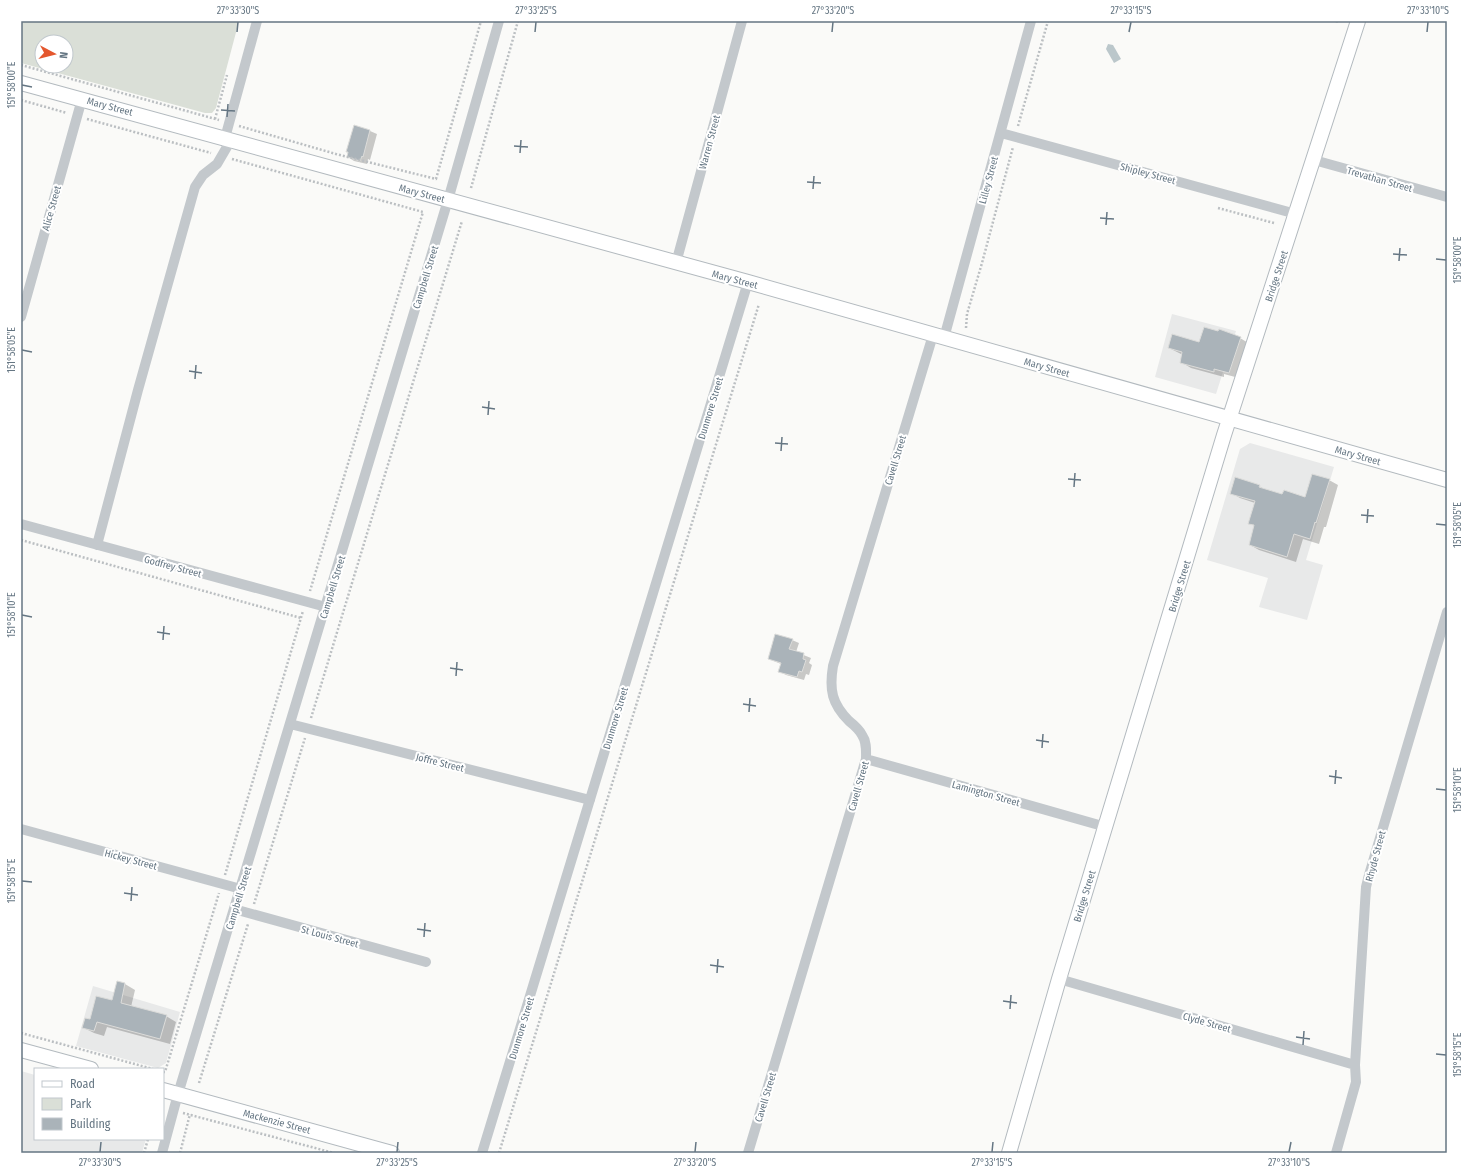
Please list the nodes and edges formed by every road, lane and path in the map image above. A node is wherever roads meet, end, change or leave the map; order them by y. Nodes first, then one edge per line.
1 (257, 21) edge
2 (482, 21) edge
3 (499, 21) edge
4 (518, 21) edge
5 (742, 21) edge
6 (1031, 21) edge
7 (1048, 21) edge
8 (1358, 21) edge
9 (21, 65) edge
10 (227, 75) dead end
11 (21, 83) edge
12 (82, 99) junction
13 (215, 119) junction
14 (229, 123) junction
15 (1000, 133) junction
16 (1015, 137) junction
17 (228, 139) junction
18 (1314, 160) junction
19 (471, 188) dead end
20 (1447, 197) edge
21 (448, 200) junction
22 (1218, 208) dead end
23 (423, 212) dead end
24 (1296, 214) junction
25 (462, 222) dead end
26 (1274, 222) dead end
27 (676, 263) junction
28 (748, 282) junction
29 (759, 304) dead end
30 (21, 317) edge
31 (966, 328) dead end
32 (938, 336) junction
33 (1230, 418) junction
34 (1447, 480) edge
35 (21, 524) edge
36 (21, 540) edge
37 (97, 545) junction
38 (306, 602) junction
39 (326, 607) junction
40 (1447, 612) edge
41 (301, 618) junction
42 (290, 724) junction
43 (308, 728) junction
44 (866, 759) junction
45 (590, 800) junction
46 (1106, 827) junction
47 (21, 830) edge
48 (222, 884) junction
49 (241, 889) junction
50 (234, 909) junction
51 (251, 914) junction
52 (426, 962) dead end
53 (1059, 979) junction
54 (21, 1032) edge
55 (21, 1050) edge
56 (1355, 1065) junction
57 (87, 1068) edge
58 (149, 1068) edge
59 (164, 1072) edge
60 (200, 1083) dead end
61 (164, 1090) edge
62 (178, 1094) junction
63 (173, 1111) junction
64 (190, 1114) junction
65 (148, 1140) edge
66 (144, 1153) edge
67 (162, 1153) edge
68 (180, 1153) edge
69 (334, 1153) edge
70 (392, 1153) edge
71 (482, 1153) edge
72 (499, 1153) edge
73 (748, 1153) edge
74 (1009, 1153) edge
75 (1336, 1153) edge

1 - 14 street
2 - 14 path
3 - 21 street, Campbell Street
4 - 19 path
5 - 27 street, Warren Street
6 - 15 street, Lilley Street
7 - 16 path
8 - 18 street, Bridge Street
9 - 13 path
10 - 13 path
11 - 12 street, Mary Street
12 - 17 street, Mary Street
12 - 30 street, Alice Street
13 - 14 path
14 - 17 street
15 - 16 street, Shipley Street
15 - 32 street, Lilley Street
16 - 24 street, Shipley Street
16 - 31 path
17 - 21 street, Mary Street
17 - 37 street
18 - 20 street, Trevathan Street
18 - 24 street, Bridge Street
21 - 27 street, Mary Street
21 - 39 street, Campbell Street
22 - 26 path
23 - 38 path
24 - 33 street, Bridge Street
25 - 43 path
27 - 28 street, Mary Street
28 - 32 street, Mary Street
28 - 45 street, Dunmore Street
29 - 72 path
32 - 33 street, Mary Street
32 - 44 street, Cavell Street
33 - 34 street, Mary Street
33 - 46 street, Bridge Street
35 - 37 street, Godfrey Street
36 - 41 path
37 - 38 street, Godfrey Street
38 - 39 street, Godfrey Street
38 - 41 path
39 - 42 street, Campbell Street
40 - 56 street, Rhyde Street
41 - 48 path
42 - 43 street, Joffre Street
42 - 49 street, Campbell Street
43 - 45 street, Joffre Street
43 - 51 path
44 - 46 street, Lamington Street
44 - 73 street, Cavell Street
45 - 71 street, Dunmore Street
46 - 53 street, Bridge Street
47 - 48 street, Hickey Street
48 - 49 street, Hickey Street
48 - 59 path
49 - 50 street, Campbell Street
50 - 51 street, St Louis Street
50 - 62 street, Campbell Street
51 - 52 street, St Louis Street
51 - 60 path
53 - 56 street, Clyde Street
53 - 74 street, Bridge Street
54 - 58 path
55 - 57 street
56 - 75 street, Rhyde Street
61 - 62 street, Mackenzie Street
62 - 63 street, Campbell Street
62 - 70 street, Mackenzie Street
63 - 64 path
63 - 67 street, Campbell Street
64 - 68 path
64 - 69 path
65 - 66 path

